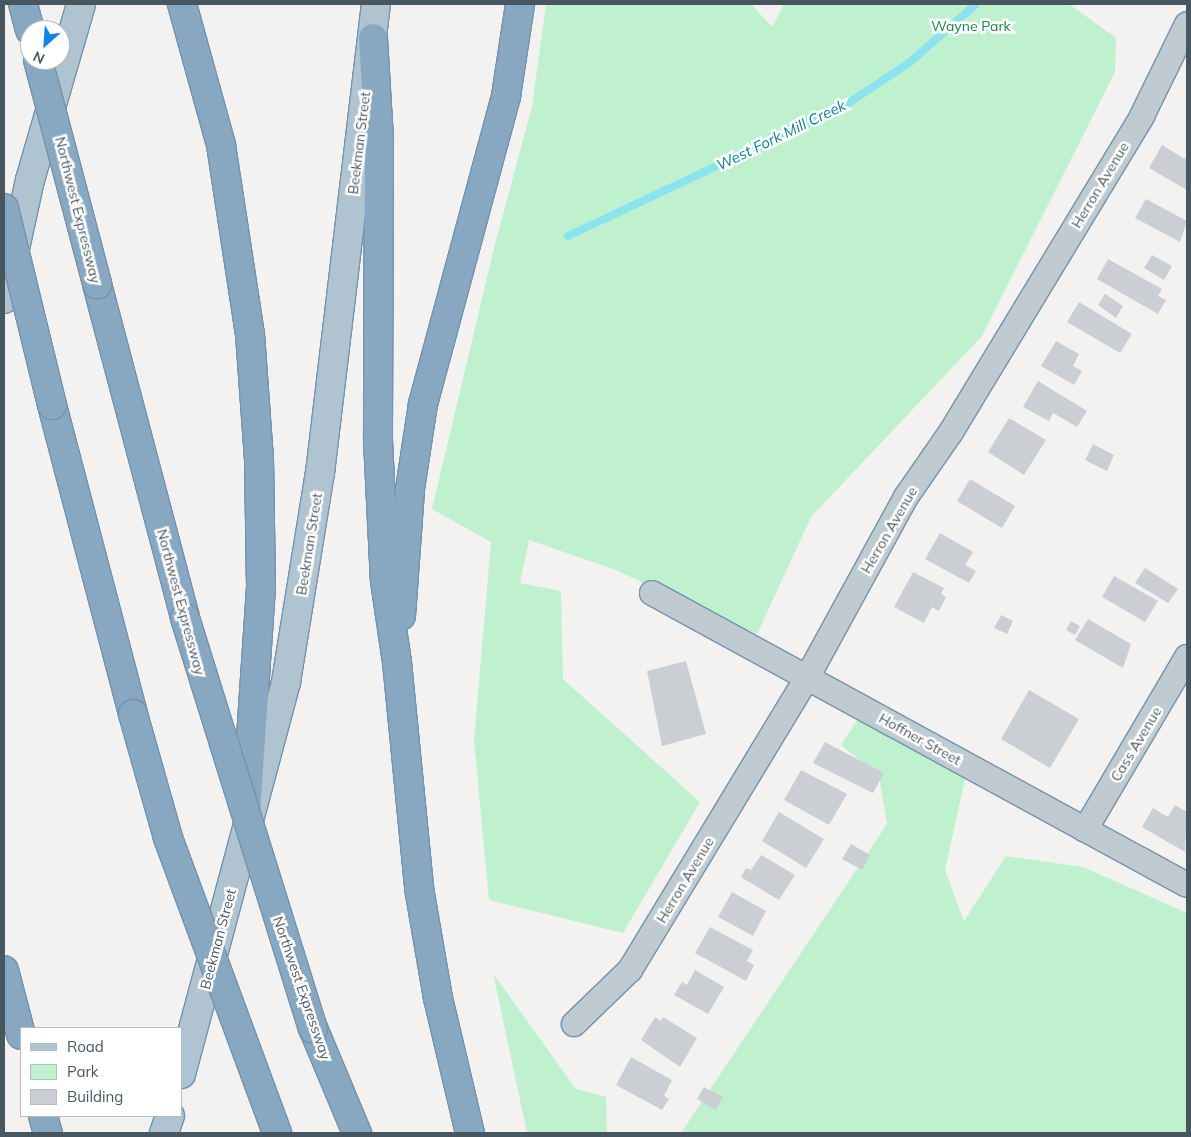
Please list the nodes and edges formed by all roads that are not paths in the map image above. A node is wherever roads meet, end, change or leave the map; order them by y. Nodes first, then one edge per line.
1 (23, 4) edge
2 (81, 4) edge
3 (182, 4) edge
4 (376, 4) edge
5 (520, 4) edge
6 (27, 20) edge
7 (1187, 24) edge
8 (373, 38) junction
9 (41, 70) edge
10 (4, 208) edge
11 (4, 299) edge
12 (652, 593) dead end
13 (1187, 657) edge
14 (397, 662) junction
15 (808, 676) junction
16 (1085, 830) junction
17 (244, 846) junction
18 (1187, 885) edge
19 (4, 970) edge
20 (574, 1024) dead end
21 (20, 1031) edge
22 (182, 1070) edge
23 (43, 1117) edge
24 (170, 1117) edge
25 (48, 1133) edge
26 (164, 1133) edge
27 (276, 1133) edge
28 (357, 1133) edge
29 (470, 1133) edge

1 - 6 highway
2 - 11 main road
3 - 17 highway
4 - 8 main road, Beekman Street
5 - 14 highway
7 - 15 street, Herron Avenue
8 - 14 highway
8 - 17 main road, Beekman Street
9 - 28 highway, Northwest Expressway, bridge
10 - 27 highway, bridge
12 - 15 street, Hoffner Street
13 - 16 street, Cass Avenue
14 - 29 highway
15 - 16 street, Hoffner Street
15 - 20 street, Herron Avenue
16 - 18 street, Hoffner Street
17 - 22 main road, Beekman Street
19 - 21 highway
23 - 25 highway
24 - 26 main road

